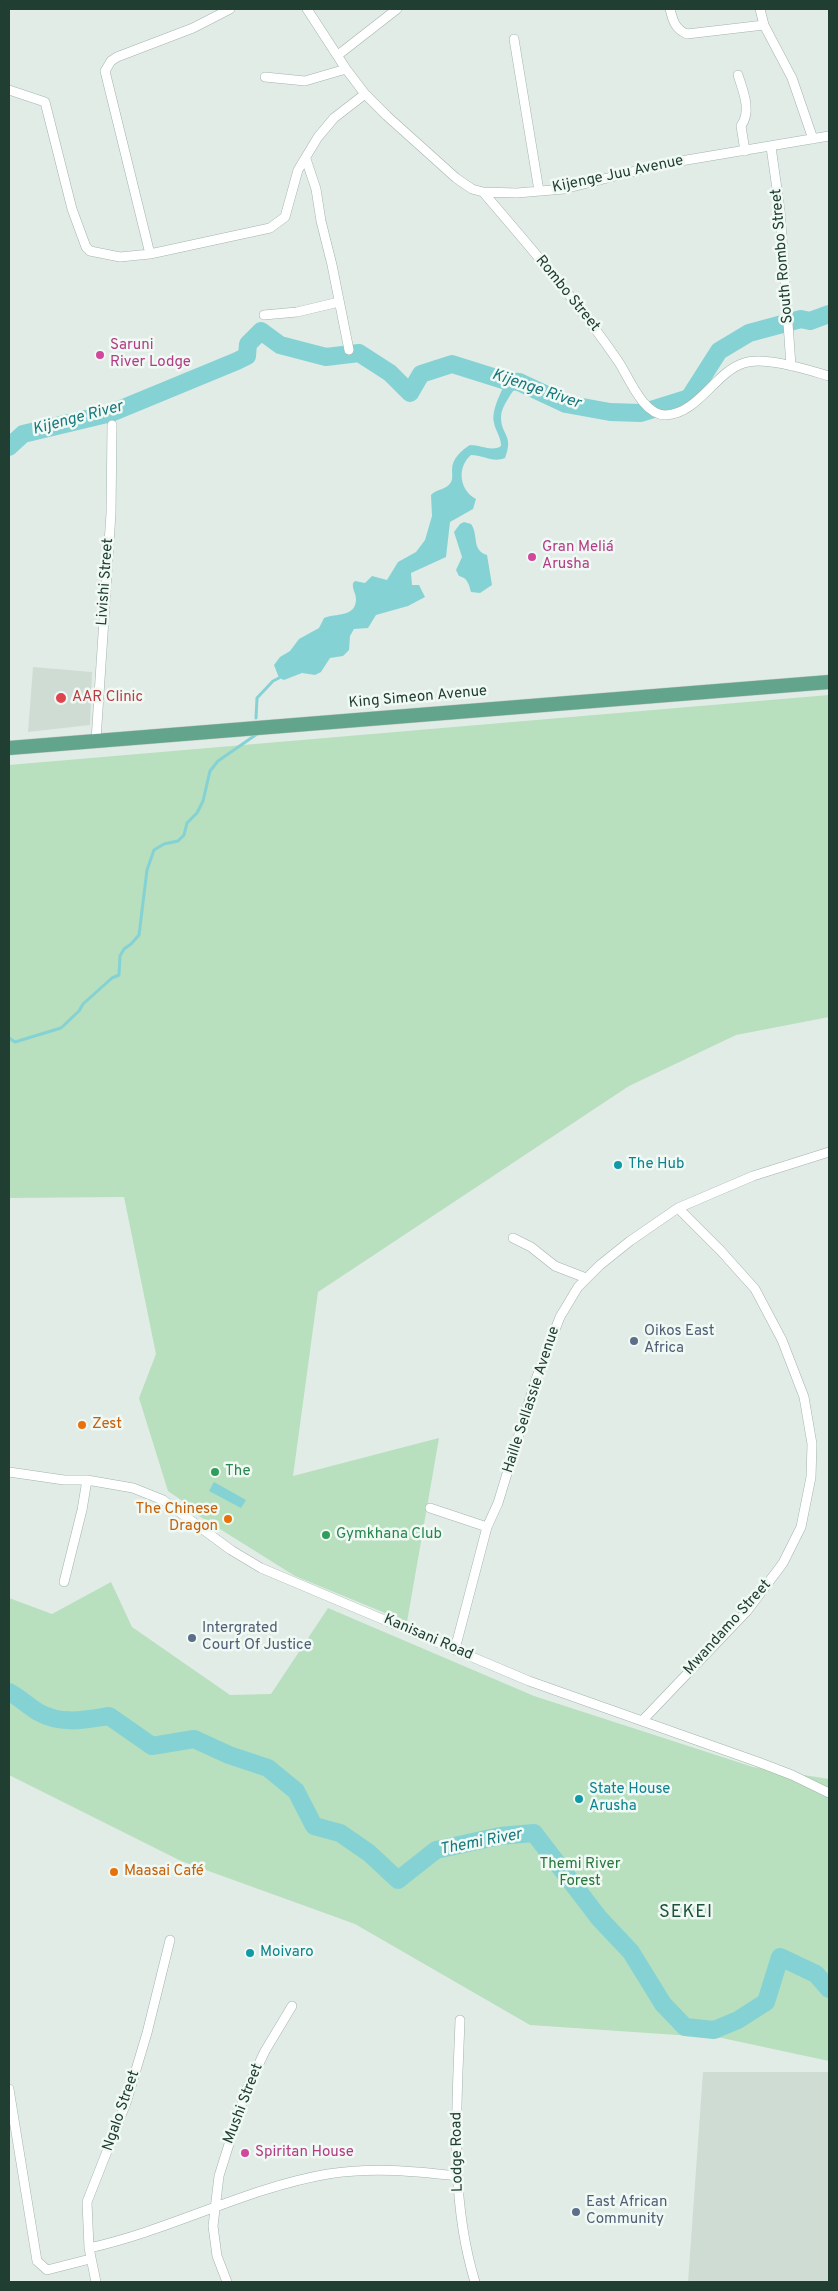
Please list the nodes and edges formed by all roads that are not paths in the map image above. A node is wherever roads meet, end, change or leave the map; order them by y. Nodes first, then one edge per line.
1 (230, 9) edge
2 (307, 9) edge
3 (396, 9) edge
4 (670, 9) edge
5 (760, 9) edge
6 (764, 25) junction
7 (514, 39) dead end
8 (338, 55) junction
9 (346, 69) junction
10 (738, 75) dead end
11 (266, 77) dead end
12 (9, 90) edge
13 (365, 94) junction
14 (829, 136) edge
15 (813, 139) junction
16 (771, 147) junction
17 (745, 151) junction
18 (306, 159) junction
19 (539, 191) junction
20 (483, 192) junction
21 (150, 254) junction
22 (339, 302) junction
23 (264, 315) dead end
24 (349, 350) dead end
25 (791, 366) junction
26 (829, 376) edge
27 (112, 425) dead end
28 (829, 682) edge
29 (96, 740) junction
30 (9, 748) edge
31 (829, 1152) edge
32 (678, 1208) junction
33 (513, 1238) dead end
34 (586, 1278) junction
35 (9, 1472) edge
36 (87, 1480) junction
37 (430, 1508) dead end
38 (487, 1527) junction
39 (64, 1582) dead end
40 (455, 1649) junction
41 (642, 1721) junction
42 (829, 1793) edge
43 (170, 1940) dead end
44 (292, 2006) dead end
45 (460, 2020) dead end
46 (9, 2089) edge
47 (457, 2176) junction
48 (214, 2209) junction
49 (89, 2248) junction
50 (90, 2259) junction
51 (96, 2282) edge
52 (227, 2282) edge
53 (476, 2282) edge

1 - 21 street
2 - 8 street, Kijenge Juu Avenue
3 - 8 street
4 - 6 street
5 - 6 street
6 - 15 street
7 - 19 street
8 - 9 street, Kijenge Juu Avenue
9 - 11 street
9 - 13 street, Kijenge Juu Avenue
10 - 17 street
12 - 21 street
13 - 18 street
13 - 20 street, Kijenge Juu Avenue
14 - 15 street, Kijenge Juu Avenue
15 - 16 street, Kijenge Juu Avenue
16 - 17 street, Kijenge Juu Avenue
16 - 25 street, South Rombo Street
17 - 19 street, Kijenge Juu Avenue
18 - 21 street
18 - 22 street
19 - 20 street, Kijenge Juu Avenue
20 - 25 street, Rombo Street
22 - 23 street
22 - 24 street
25 - 26 street
27 - 29 street, Livishi Street
28 - 29 main road, King Simeon Avenue
29 - 30 main road, King Simeon Avenue
31 - 32 street, Haille Sellassie Avenue
32 - 34 street, Haille Sellassie Avenue
32 - 41 street, Mwandamo Street
33 - 34 street
34 - 38 street, Haille Sellassie Avenue
35 - 36 street, Kanisani Road
36 - 39 street
36 - 40 street, Kanisani Road
37 - 38 street
38 - 40 street, Haille Sellassie Avenue
40 - 41 street, Kanisani Road
41 - 42 street, Kanisani Road
43 - 49 street, Ngalo Street
44 - 48 street, Mushi Street
45 - 47 street, Lodge Road
46 - 50 street
47 - 48 street
47 - 53 street, Lodge Road
48 - 49 street
48 - 52 street, Mushi Street
49 - 50 street, Ngalo Street
50 - 51 street, Ngalo Street

